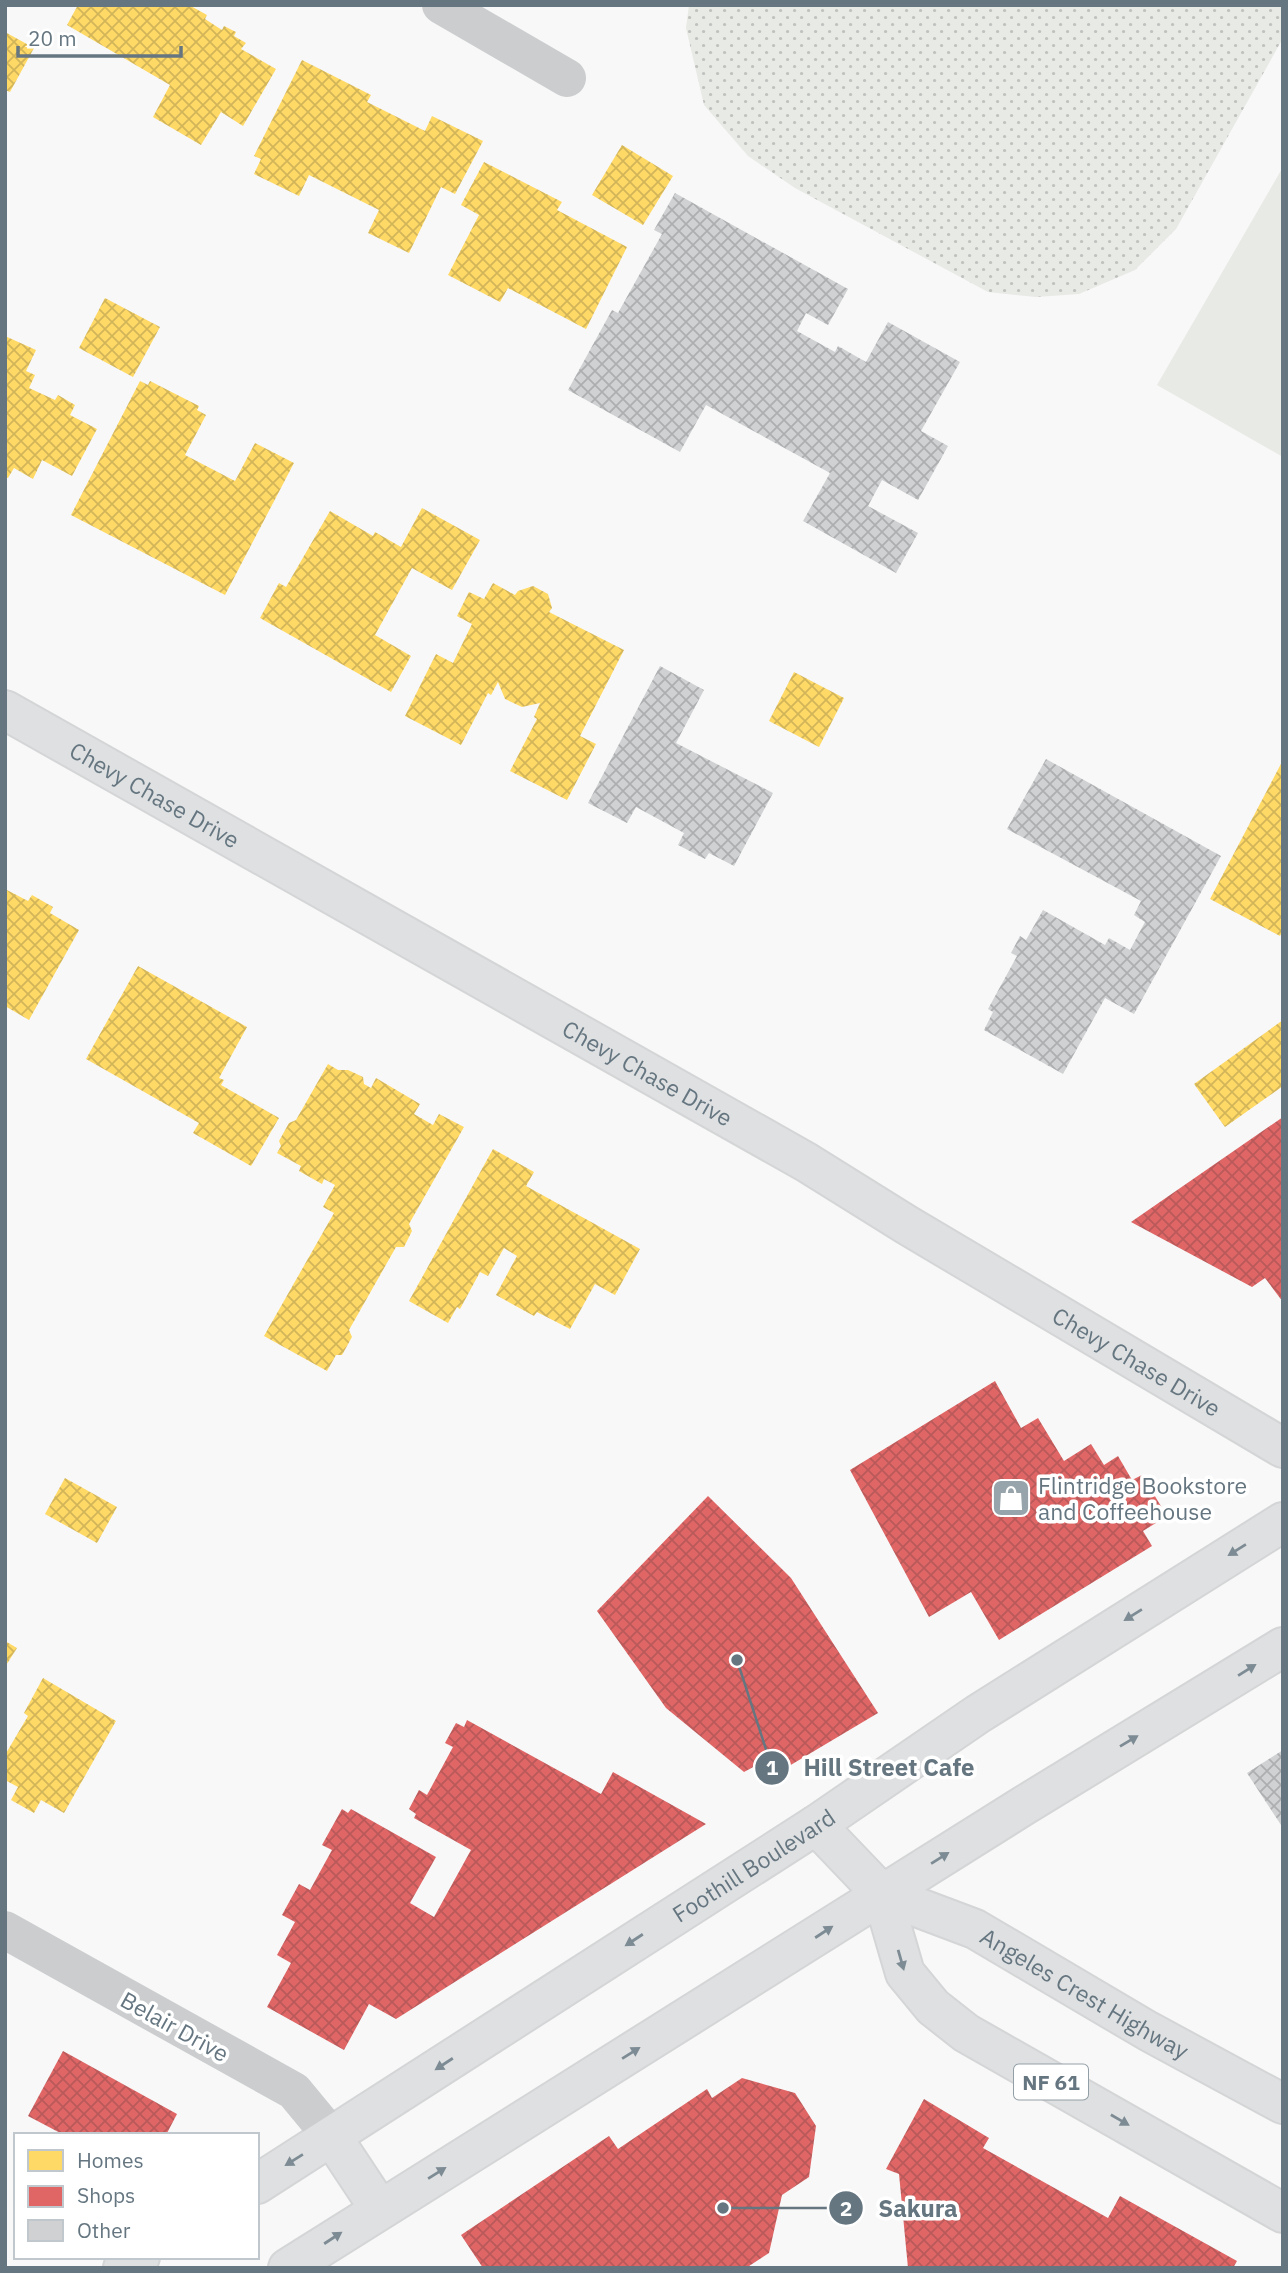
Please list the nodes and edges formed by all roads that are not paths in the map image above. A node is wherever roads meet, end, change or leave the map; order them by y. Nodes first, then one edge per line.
1 (441, 5) edge
2 (567, 78) dead end
3 (5, 709) edge
4 (1283, 1448) edge
5 (1283, 1522) edge
6 (1283, 1647) edge
7 (816, 1825) junction
8 (882, 1894) junction
9 (5, 1930) edge
10 (1283, 2104) edge
11 (332, 2137) junction
12 (259, 2183) edge
13 (379, 2208) junction
14 (1283, 2213) edge
15 (288, 2268) edge

1 - 2 street
3 - 4 main road, Chevy Chase Drive
5 -> 7 main road, Foothill Boulevard
8 -> 6 main road
7 - 8 main road, Angeles Crest Highway / NF 61
7 -> 11 main road, Foothill Boulevard
8 - 10 main road, Angeles Crest Highway / NF 61
13 -> 8 main road
8 -> 14 main road, Angeles Crest Highway / NF 61
9 - 11 street, Belair Drive
11 -> 12 main road, Foothill Boulevard
11 - 13 main road
15 -> 13 main road

